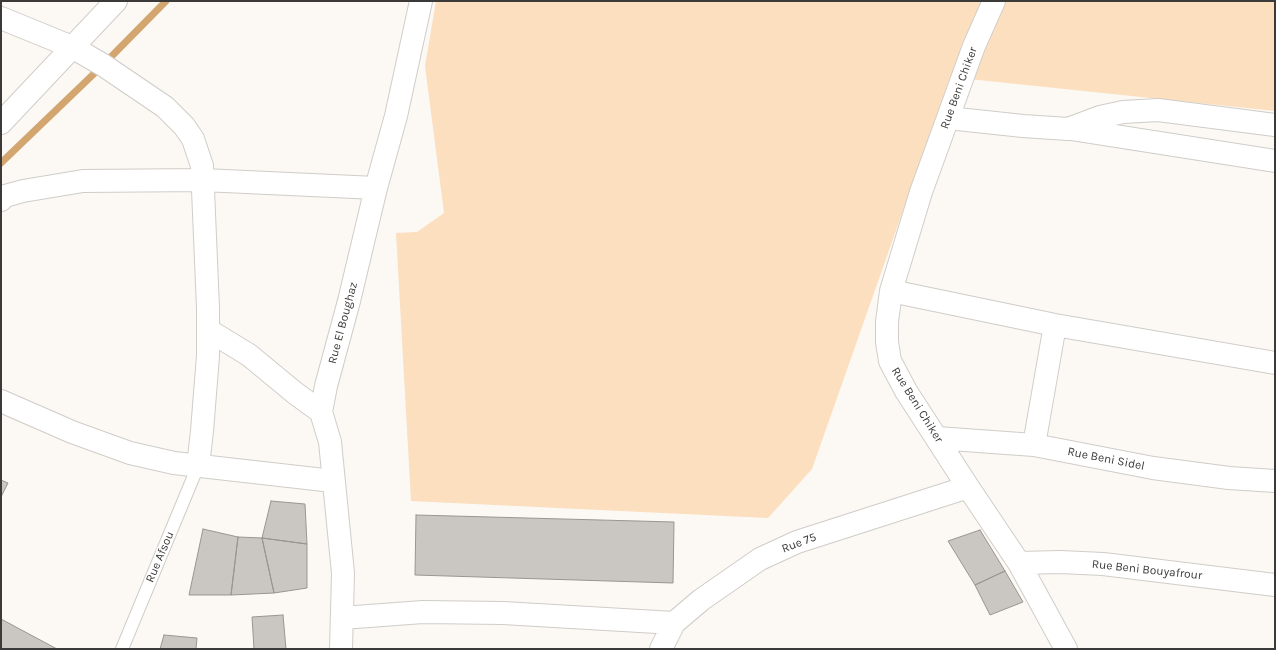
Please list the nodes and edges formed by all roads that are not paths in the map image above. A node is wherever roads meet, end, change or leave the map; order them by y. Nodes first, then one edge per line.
1 (116, 1) edge
2 (421, 1) edge
3 (994, 1) edge
4 (2, 20) edge
5 (72, 47) junction
6 (948, 118) junction
7 (1, 123) edge
8 (1275, 125) edge
9 (1068, 129) junction
10 (1275, 161) edge
11 (203, 180) junction
12 (376, 188) junction
13 (1, 200) edge
14 (891, 291) junction
15 (1055, 325) junction
16 (208, 330) junction
17 (1275, 363) edge
18 (1, 401) edge
19 (321, 412) junction
20 (937, 438) junction
21 (1034, 445) junction
22 (198, 466) junction
23 (333, 481) junction
24 (1275, 481) edge
25 (968, 486) junction
26 (1019, 563) junction
27 (1275, 585) edge
28 (342, 618) junction
29 (674, 623) junction
30 (122, 649) edge
31 (341, 649) edge
32 (661, 649) edge
33 (1066, 649) edge

1 - 5 street
2 - 12 street, Rue El Boughaz
3 - 6 street, Rue Beni Chiker
4 - 5 street
5 - 7 street
5 - 11 street
6 - 9 street
6 - 14 street, Rue Beni Chiker
8 - 9 street
9 - 10 street
11 - 12 street
11 - 13 street
11 - 16 street
12 - 19 street, Rue El Boughaz
14 - 15 street
14 - 20 street, Rue Beni Chiker
15 - 17 street
15 - 21 street
16 - 19 street
16 - 22 street
18 - 22 street
19 - 23 street, Rue El Boughaz
20 - 21 street, Rue Beni Sidel
20 - 25 street, Rue Beni Chiker
21 - 24 street, Rue Beni Sidel
22 - 23 street
22 - 30 lane, Rue Afsou
23 - 28 street, Rue El Boughaz
25 - 26 street, Rue Beni Chiker
25 - 29 street, Rue 75
26 - 27 street, Rue Beni Bouyafrour
26 - 33 street, Rue Beni Chiker
28 - 29 street
28 - 31 street, Rue El Boughaz
29 - 32 street, Rue 75

